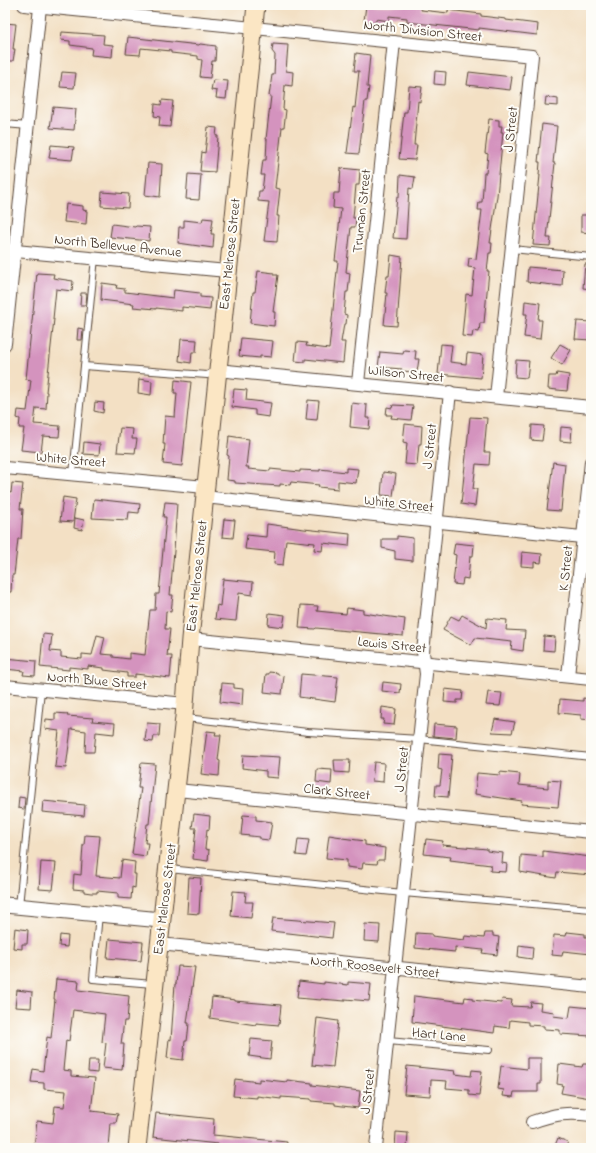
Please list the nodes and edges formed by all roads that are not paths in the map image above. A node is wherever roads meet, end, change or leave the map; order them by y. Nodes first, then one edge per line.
1 (24, 5) edge
2 (256, 5) edge
3 (40, 7) junction
4 (98, 8) edge
5 (254, 28) junction
6 (394, 42) junction
7 (532, 56) joint
8 (5, 124) edge
9 (28, 126) junction
10 (512, 249) junction
11 (10, 250) edge
12 (591, 257) edge
13 (95, 258) junction
14 (227, 271) junction
15 (5, 344) edge
16 (84, 366) junction
17 (218, 370) junction
18 (358, 384) junction
19 (450, 392) junction
20 (496, 397) junction
21 (591, 407) edge
22 (591, 462) edge
23 (5, 468) edge
24 (73, 474) junction
25 (205, 492) junction
26 (437, 522) junction
27 (587, 537) edge
28 (190, 639) junction
29 (425, 662) junction
30 (568, 676) junction
31 (591, 679) edge
32 (5, 686) edge
33 (41, 690) junction
34 (185, 711) junction
35 (419, 739) junction
36 (591, 757) edge
37 (176, 790) junction
38 (411, 814) junction
39 (591, 832) edge
40 (168, 868) junction
41 (403, 893) junction
42 (12, 906) edge
43 (591, 909) edge
44 (99, 914) junction
45 (161, 920) junction
46 (159, 944) junction
47 (395, 968) junction
48 (154, 984) junction
49 (591, 987) edge
50 (388, 1041) junction
51 (489, 1050) dead end
52 (591, 1115) edge
53 (532, 1122) dead end
54 (137, 1148) edge
55 (376, 1148) edge

1 - 3 street, North Division Street
2 - 5 main road, East Melrose Street
3 - 4 street, North Division Street
3 - 9 street
4 - 5 street, North Division Street
5 - 6 street, North Division Street
5 - 14 main road, East Melrose Street
6 - 7 street, North Division Street
6 - 18 street, Truman Street
7 - 10 street, J Street
8 - 9 lane
9 - 11 street
10 - 12 lane
10 - 20 street, J Street
11 - 13 street, North Bellevue Avenue
11 - 15 street
13 - 14 street, North Bellevue Avenue
13 - 16 lane
14 - 17 main road, East Melrose Street
16 - 17 lane
16 - 24 lane
17 - 18 street, Wilson Street
17 - 25 main road, East Melrose Street
18 - 19 street, Wilson Street
19 - 20 street, Wilson Street
19 - 26 street, J Street
20 - 21 street, Wilson Street
22 - 27 street, K Street
23 - 24 street, White Street
24 - 25 street, White Street
25 - 26 street, White Street
25 - 28 main road, East Melrose Street
26 - 27 street, White Street
26 - 29 street, J Street
27 - 30 street, K Street
28 - 29 street, Lewis Street
28 - 34 main road, East Melrose Street
29 - 30 street, Lewis Street
29 - 35 street, J Street
30 - 31 street, Lewis Street
32 - 33 street, North Blue Street
33 - 34 street, North Blue Street
33 - 42 lane
34 - 35 lane
34 - 37 main road, East Melrose Street
35 - 36 lane
35 - 38 street, J Street
37 - 38 street, Clark Street
37 - 40 main road, East Melrose Street
38 - 39 street, Clark Street
38 - 41 street, J Street
40 - 41 lane
40 - 45 main road, East Melrose Street
41 - 43 lane
41 - 47 street, J Street
42 - 44 street
44 - 45 street
44 - 48 lane
45 - 46 main road, East Melrose Street
46 - 47 street, North Roosevelt Street
46 - 48 main road, East Melrose Street
47 - 49 street, North Roosevelt Street
47 - 50 street, J Street
48 - 54 main road, East Melrose Street
50 - 51 lane, Hart Lane
50 - 55 street, J Street
52 - 53 street

